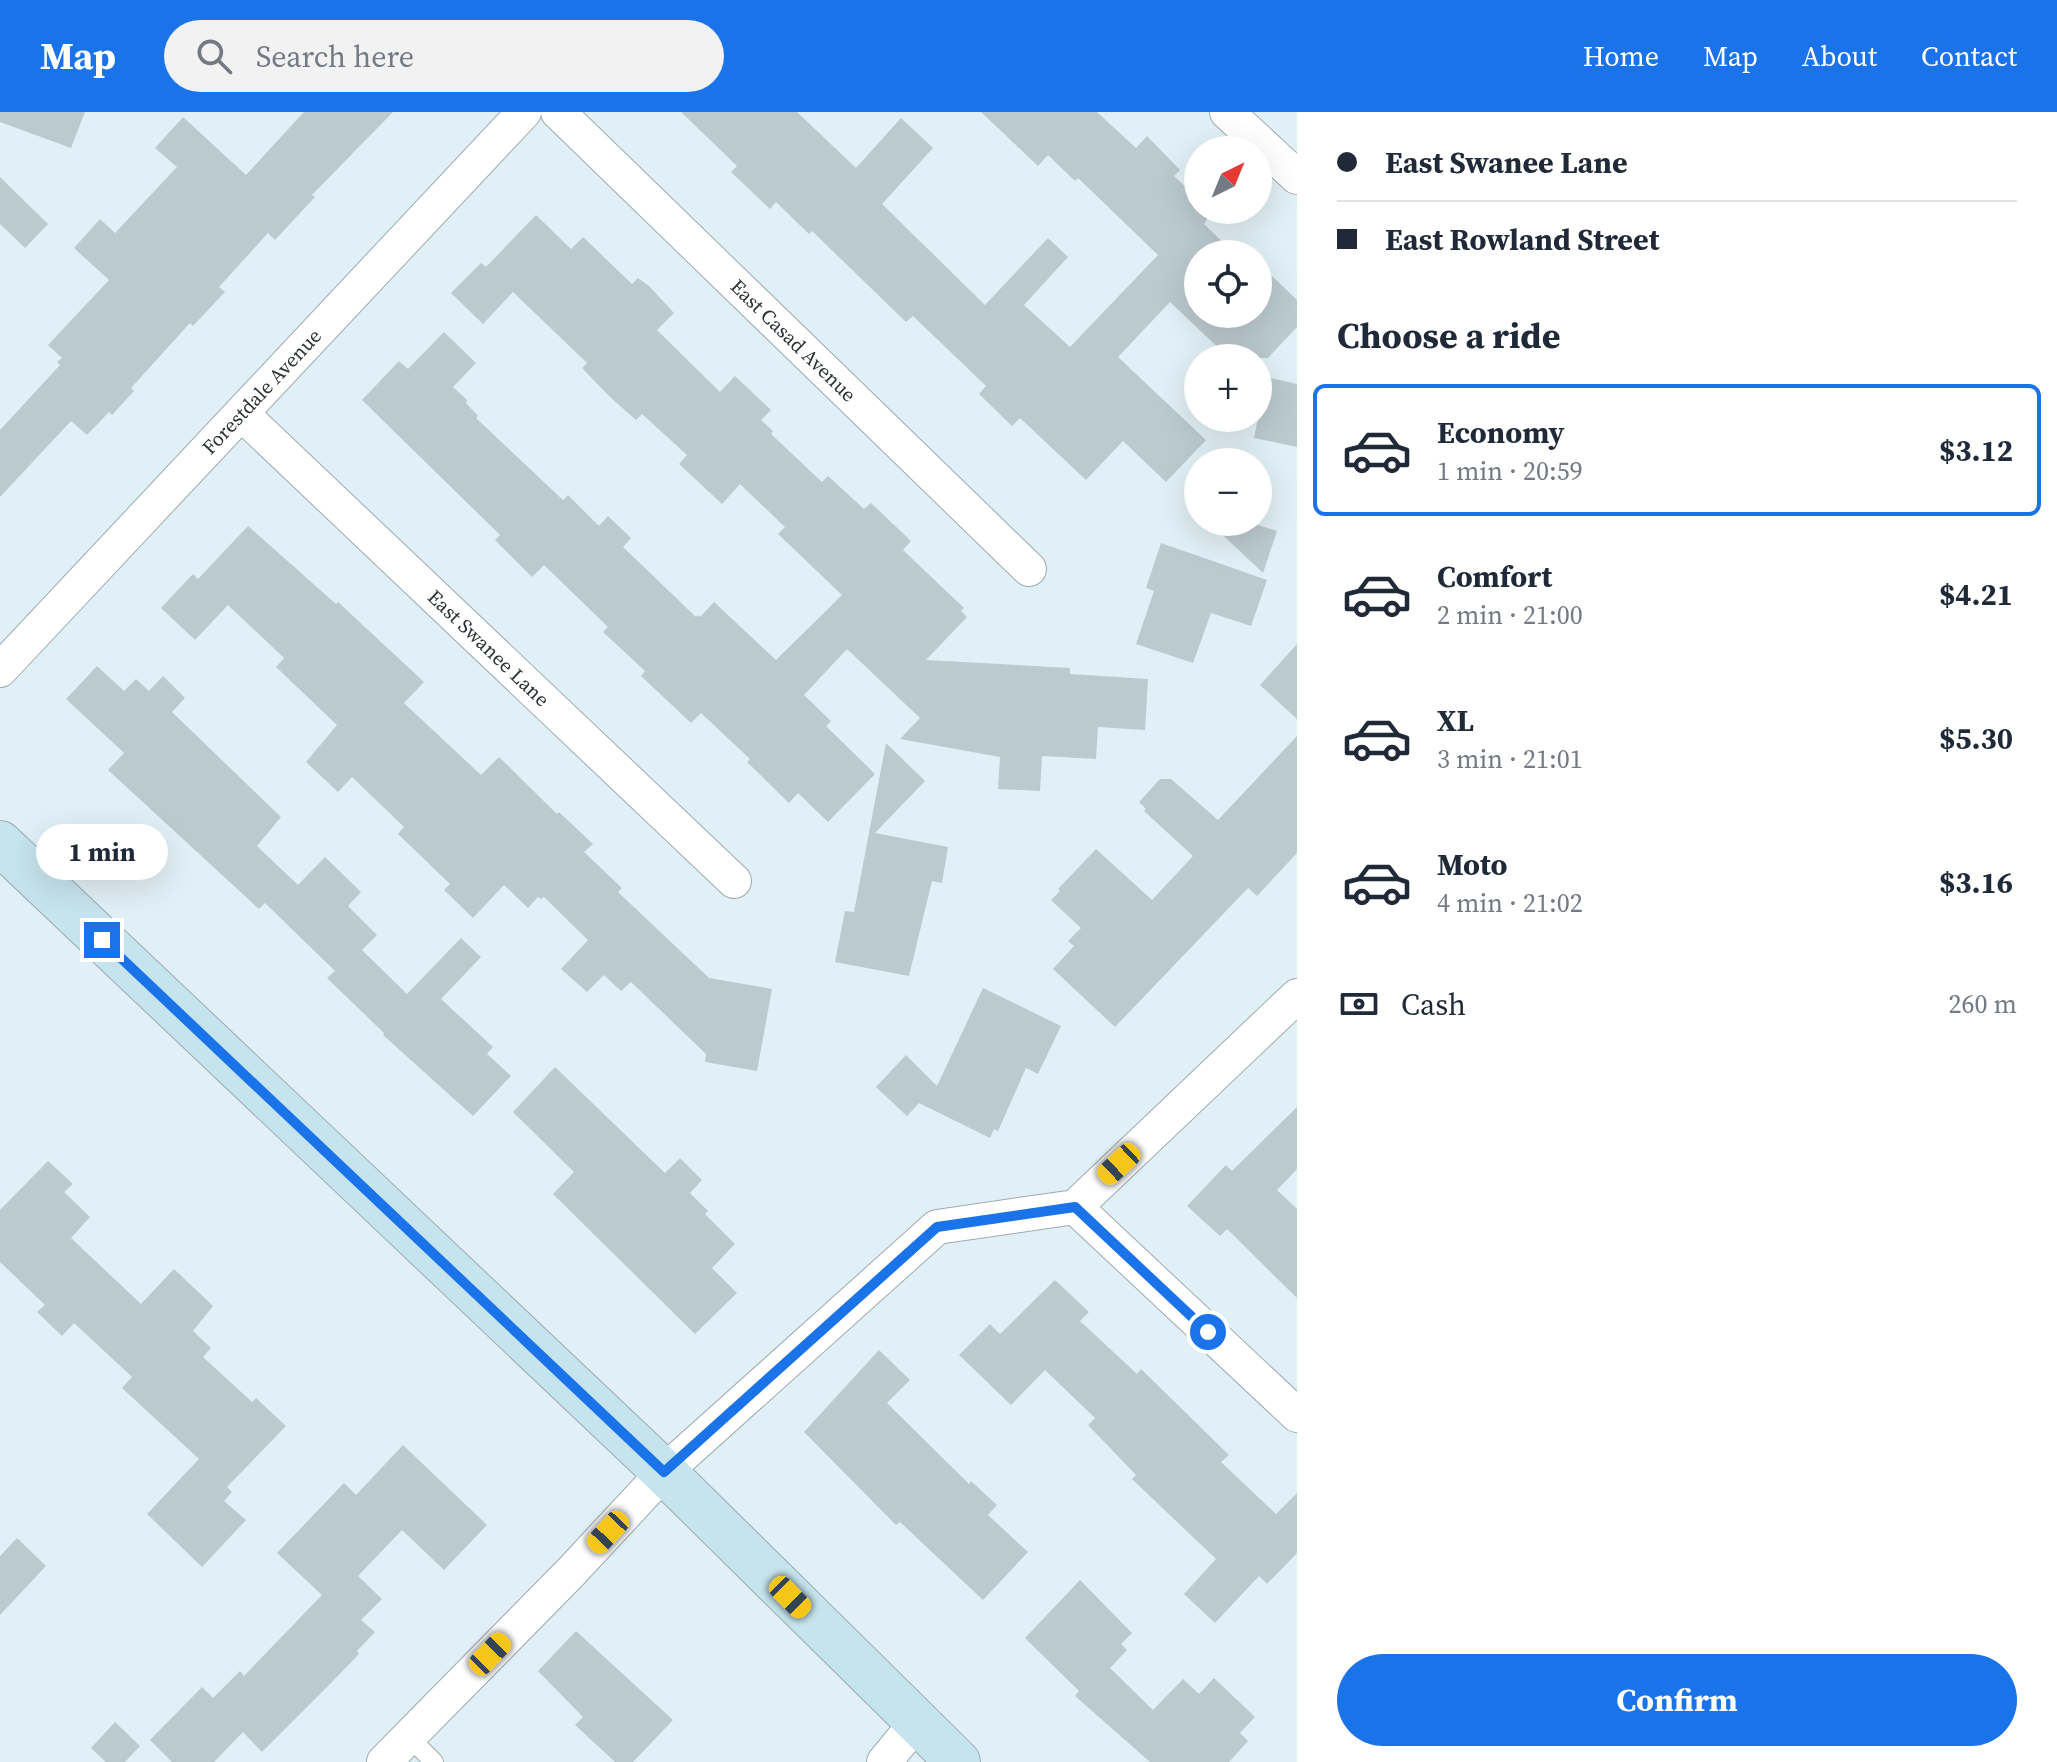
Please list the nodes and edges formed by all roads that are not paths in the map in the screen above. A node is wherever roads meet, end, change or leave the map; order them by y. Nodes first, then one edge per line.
1 (524, 112) edge
2 (558, 112) edge
3 (1227, 112) edge
4 (1297, 177) edge
5 (242, 414) junction
6 (1029, 569) dead end
7 (0, 670) edge
8 (0, 843) edge
9 (734, 881) dead end
10 (1297, 996) edge
11 (1075, 1207) junction
12 (1297, 1415) edge
13 (664, 1472) junction
14 (917, 1722) junction
15 (409, 1737) junction
16 (384, 1762) edge
17 (434, 1762) edge
18 (884, 1762) edge
19 (958, 1762) edge

1 - 5 street, Forestdale Avenue
2 - 6 street, East Casad Avenue
3 - 4 street
5 - 7 street, Forestdale Avenue
5 - 9 street, East Swanee Lane
8 - 13 main road
10 - 11 street
11 - 12 street
11 - 13 street
13 - 14 main road
13 - 15 street
14 - 18 street
14 - 19 main road
15 - 16 street
15 - 17 lane

